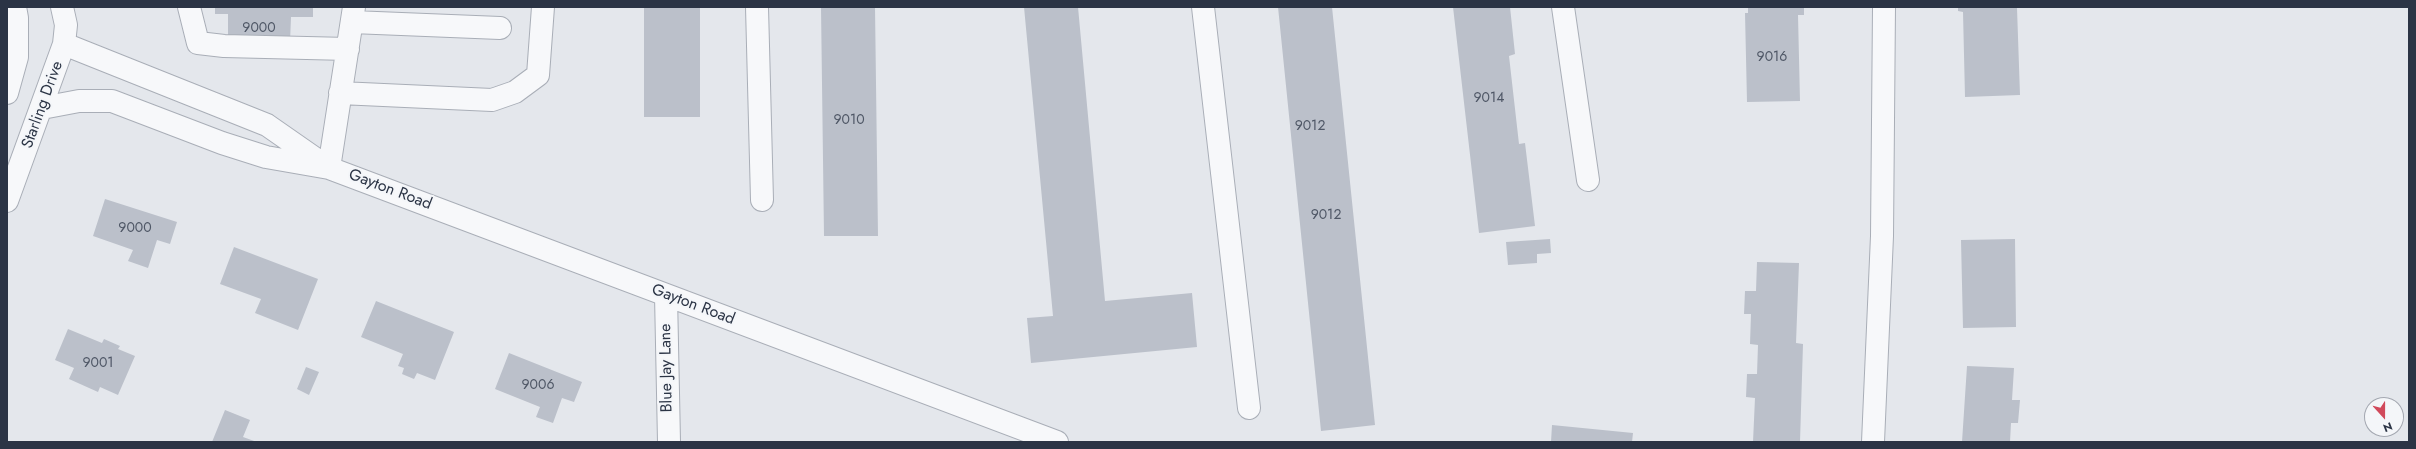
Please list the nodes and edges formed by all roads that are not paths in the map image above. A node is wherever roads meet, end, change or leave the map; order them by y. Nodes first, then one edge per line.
1 (15, 7) edge
2 (62, 7) edge
3 (189, 7) edge
4 (543, 7) edge
5 (757, 7) edge
6 (1203, 7) edge
7 (1563, 7) edge
8 (1884, 7) edge
9 (353, 14) edge
10 (500, 28) dead end
11 (64, 44) junction
12 (348, 49) junction
13 (12, 56) edge
14 (7, 93) edge
15 (340, 93) junction
16 (42, 108) junction
17 (329, 168) junction
18 (1588, 180) dead end
19 (762, 200) dead end
20 (7, 201) edge
21 (666, 295) junction
22 (1249, 408) dead end
23 (669, 442) edge
24 (1056, 442) edge
25 (1874, 442) edge

1 - 13 street
2 - 11 street, Starling Drive
3 - 12 street
4 - 15 street
5 - 19 street
6 - 22 street
7 - 18 street
8 - 25 street
9 - 10 street
9 - 12 street
11 - 16 street, Starling Drive
11 - 17 street, Gayton Road
12 - 15 street
13 - 14 street
15 - 17 street
16 - 17 street, Gayton Road
16 - 20 street, Starling Drive
17 - 21 street, Gayton Road
21 - 23 street, Blue Jay Lane
21 - 24 street, Gayton Road

